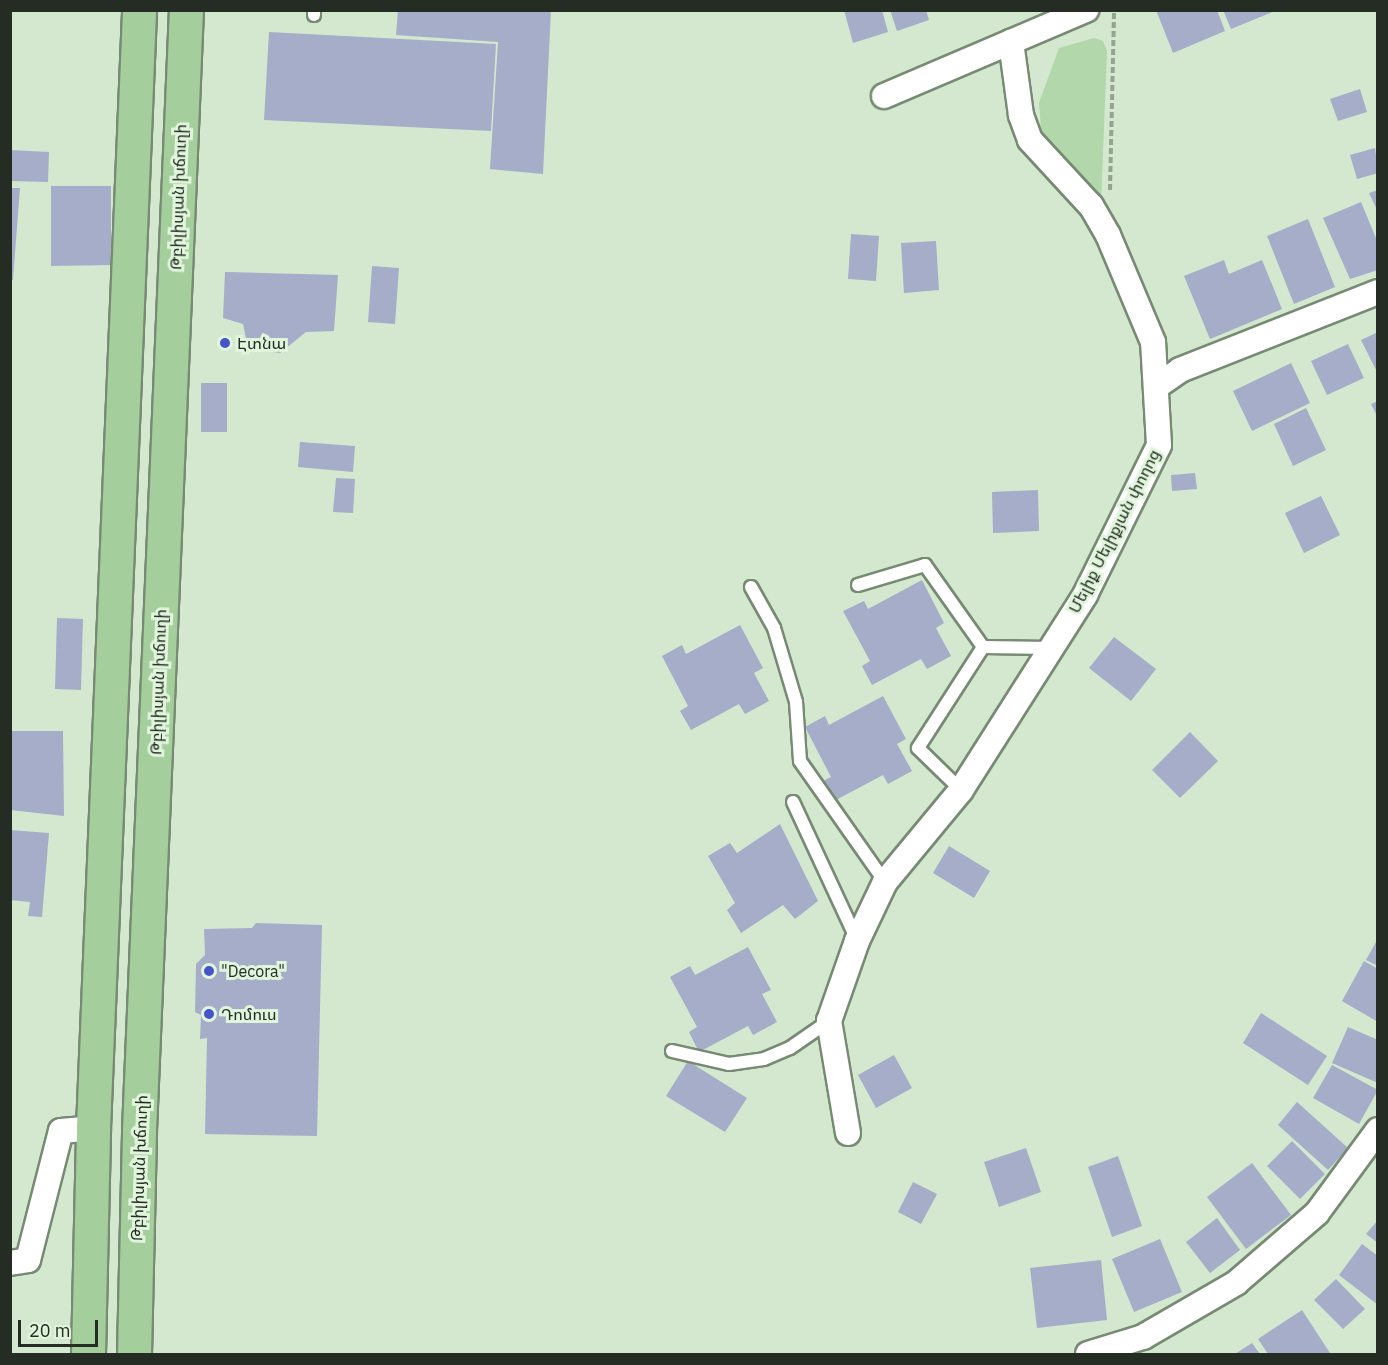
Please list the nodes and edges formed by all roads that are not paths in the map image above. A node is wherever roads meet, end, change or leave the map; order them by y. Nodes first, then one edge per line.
1 (139, 10) edge
2 (186, 10) edge
3 (1072, 14) edge
4 (1011, 42) junction
5 (884, 96) dead end
6 (1377, 292) edge
7 (1156, 387) junction
8 (858, 585) dead end
9 (752, 587) dead end
10 (983, 647) junction
11 (1051, 648) junction
12 (961, 790) junction
13 (793, 802) dead end
14 (885, 882) junction
15 (857, 941) junction
16 (830, 1021) junction
17 (672, 1051) dead end
18 (93, 1128) junction
19 (1377, 1130) edge
20 (848, 1133) dead end
21 (10, 1263) edge
22 (88, 1354) edge
23 (134, 1354) edge
24 (1088, 1354) edge

1 - 18 main road
2 - 23 main road, Թբիլիսյան խճուղի
3 - 4 street
4 - 5 street
4 - 7 street, Մելիք Մելիքյան փողոց
6 - 7 street
7 - 11 street, Մելիք Մելիքյան փողոց
8 - 10 lane
9 - 14 lane
10 - 11 lane
10 - 12 lane
11 - 12 street, Մելիք Մելիքյան փողոց
12 - 14 street, Մելիք Մելիքյան փողոց
13 - 15 lane
14 - 15 street, Մելիք Մելիքյան փողոց
15 - 16 street, Մելիք Մելիքյան փողոց
16 - 17 lane
16 - 20 street, Մելիք Մելիքյան փողոց
18 - 21 street
18 - 22 main road
19 - 24 street

